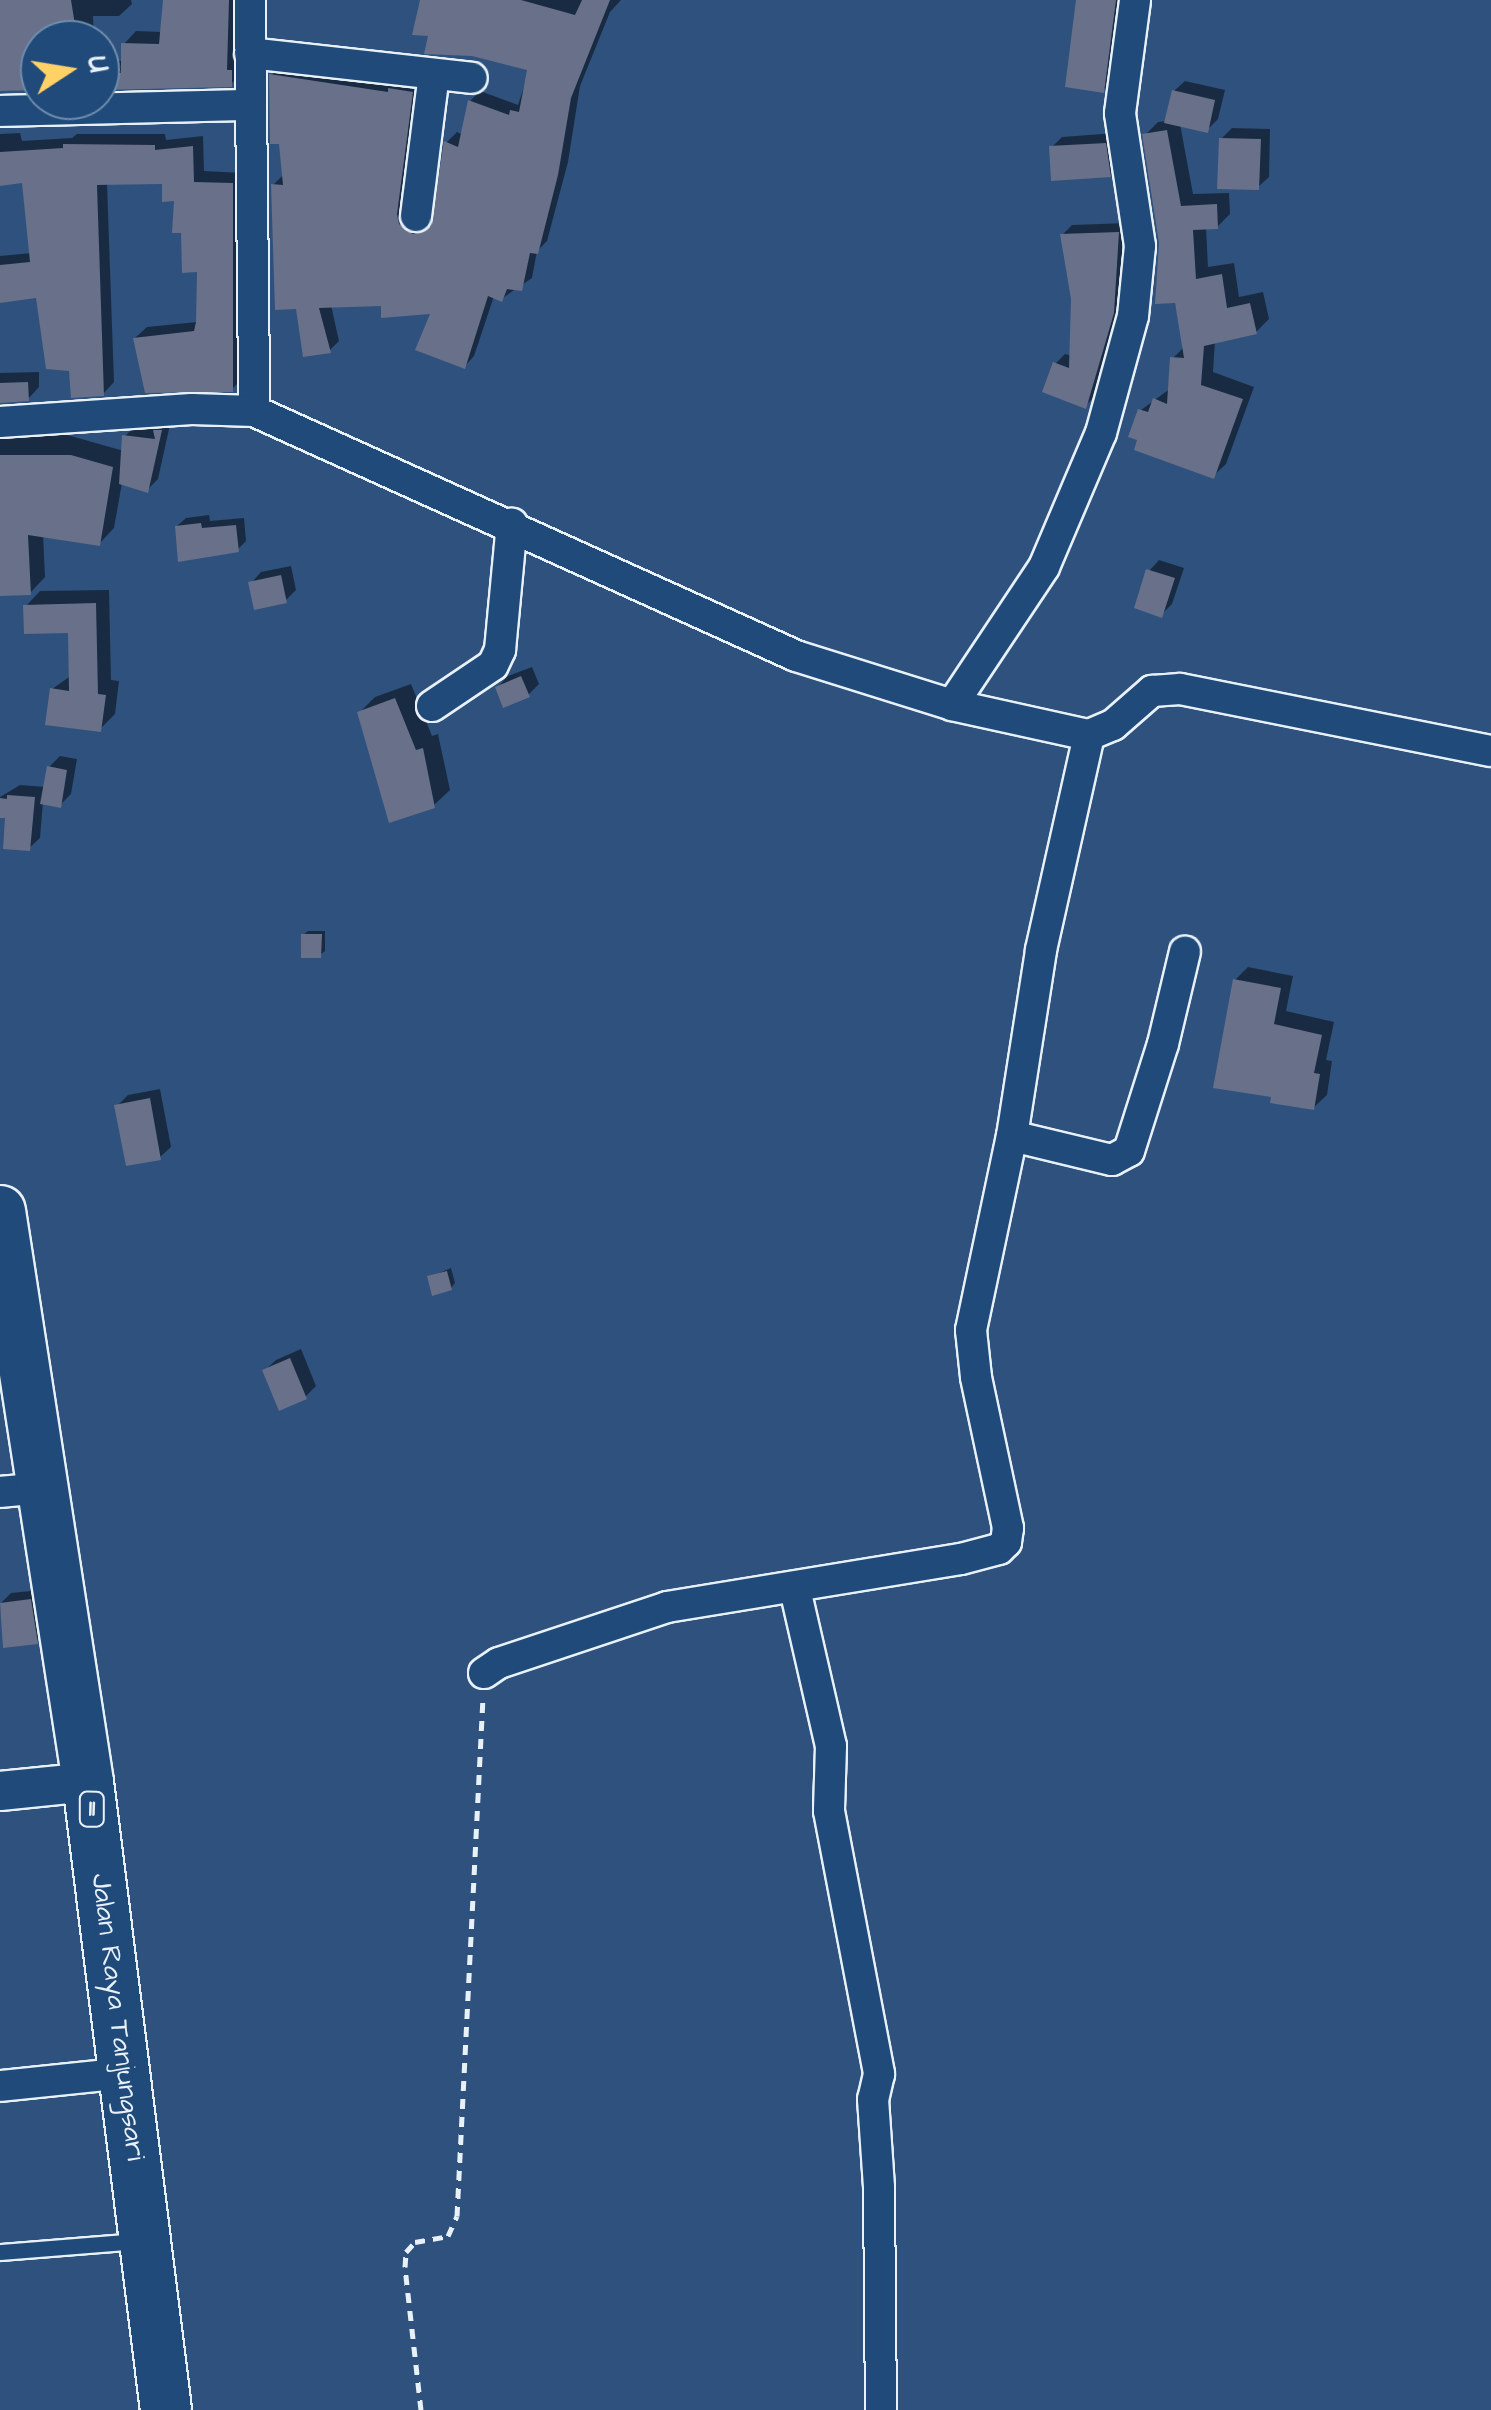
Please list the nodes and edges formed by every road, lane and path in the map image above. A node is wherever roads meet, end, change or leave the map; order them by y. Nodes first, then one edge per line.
1 (250, 0) edge
2 (1135, 0) edge
3 (250, 53) junction
4 (434, 74) junction
5 (472, 78) dead end
6 (250, 104) junction
7 (0, 111) edge
8 (416, 216) dead end
9 (254, 411) junction
10 (0, 422) edge
11 (512, 524) junction
12 (952, 705) junction
13 (432, 706) dead end
14 (1089, 735) junction
15 (1491, 751) edge
16 (1185, 952) dead end
17 (1012, 1136) junction
18 (0, 1210) edge
19 (21, 1490) edge
20 (795, 1589) junction
21 (484, 1672) joint
22 (88, 1782) junction
23 (0, 1792) edge
24 (126, 2074) junction
25 (0, 2086) edge
26 (146, 2240) junction
27 (0, 2252) edge
28 (166, 2410) edge
29 (421, 2410) edge
30 (881, 2410) edge

1 - 3 street
2 - 12 street
3 - 4 street
3 - 6 street
4 - 5 street
4 - 8 street
6 - 7 street
6 - 9 street
9 - 10 street
9 - 11 street
11 - 12 street
11 - 13 street
12 - 14 street
14 - 15 street
14 - 17 street
16 - 17 street
17 - 20 street
18 - 19 highway, Jalan Raya Tanjungsari / 11
19 - 22 highway, Jalan Raya Tanjungsari / 11
20 - 21 street
20 - 30 street
21 - 29 path
22 - 23 street
22 - 24 highway, Jalan Raya Tanjungsari / 11
24 - 25 street
24 - 26 highway, Jalan Raya Tanjungsari / 11
26 - 27 lane
26 - 28 highway, Jalan Raya Tanjungsari / 11

